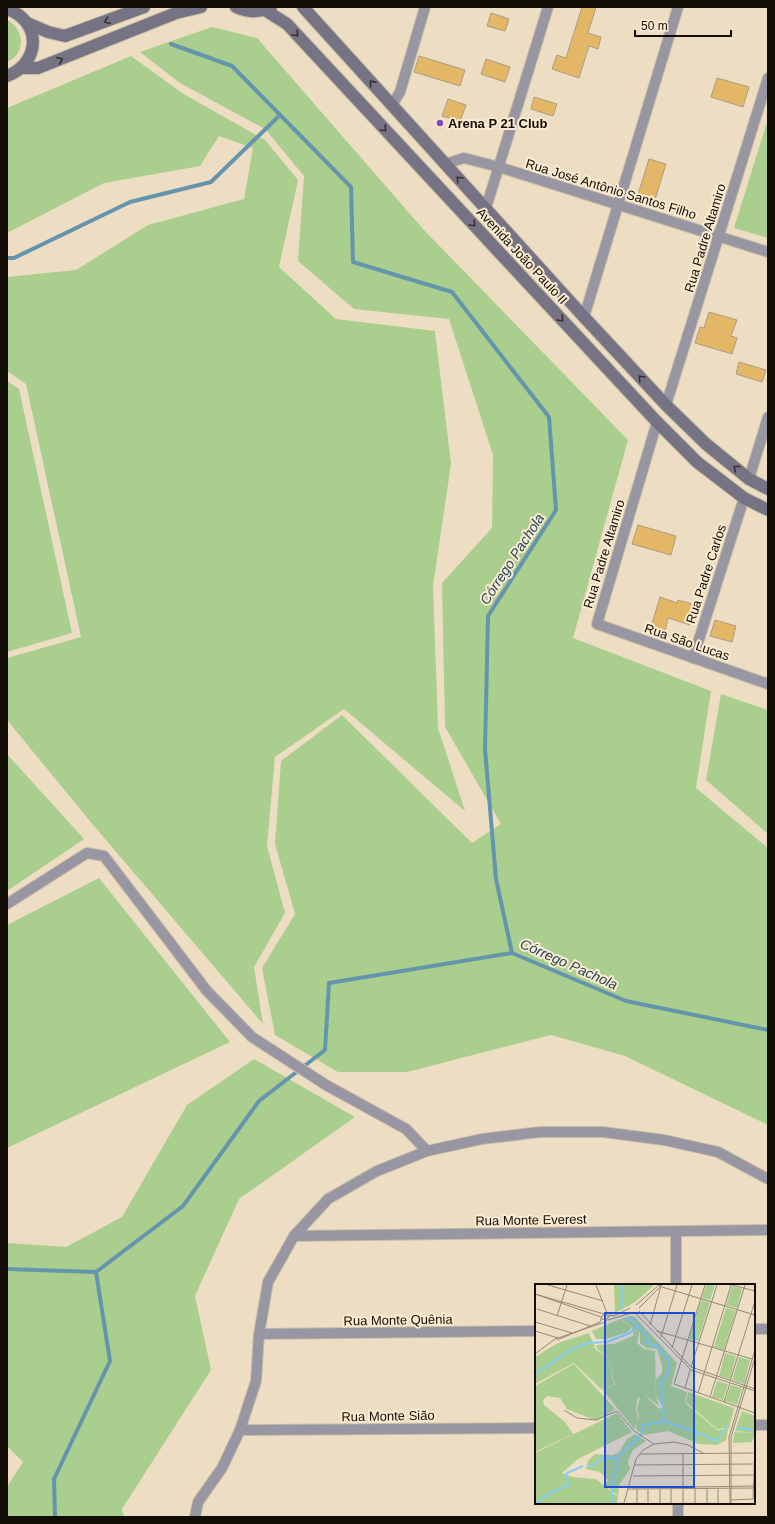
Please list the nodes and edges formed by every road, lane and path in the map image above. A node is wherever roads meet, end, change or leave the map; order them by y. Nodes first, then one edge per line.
1 (144, 7) edge
2 (201, 7) edge
3 (236, 7) edge
4 (303, 7) edge
5 (425, 7) edge
6 (548, 7) edge
7 (678, 7) edge
8 (269, 8) edge
9 (7, 9) edge
10 (22, 15) edge
11 (22, 68) junction
12 (7, 76) edge
13 (768, 78) edge
14 (392, 105) junction
15 (445, 164) junction
16 (498, 167) junction
17 (430, 178) junction
18 (617, 204) junction
19 (486, 208) junction
20 (720, 236) junction
21 (768, 252) edge
22 (584, 317) junction
23 (666, 405) junction
24 (768, 417) edge
25 (657, 422) junction
26 (750, 479) junction
27 (768, 489) edge
28 (744, 498) junction
29 (768, 510) edge
30 (597, 624) joint
31 (693, 658) junction
32 (768, 684) edge
33 (7, 904) edge
34 (427, 1151) junction
35 (768, 1179) edge
36 (768, 1230) edge
37 (676, 1232) junction
38 (294, 1236) junction
39 (676, 1284) edge
40 (755, 1329) edge
41 (768, 1329) edge
42 (535, 1331) edge
43 (259, 1334) junction
44 (755, 1425) edge
45 (768, 1425) edge
46 (535, 1428) edge
47 (240, 1430) junction
48 (678, 1504) edge
49 (195, 1517) edge
50 (678, 1517) edge

1 -> 10 street
11 -> 2 street
3 - 8 street
14 -> 4 street, Avenida João Paulo II
5 - 14 street
6 - 16 street
7 - 18 street
8 -> 17 street, Avenida João Paulo II
9 - 10 street
10 - 11 street
11 - 12 street
13 - 20 street, Rua Padre Altamiro
14 - 15 street, Avenida João Paulo II
15 - 16 street, Rua José Antônio Santos Filho
15 - 17 street
19 -> 15 street, Avenida João Paulo II
16 - 18 street, Rua José Antônio Santos Filho
16 - 19 street
17 -> 25 street, Avenida João Paulo II
18 - 20 street, Rua José Antônio Santos Filho
18 - 22 street
19 - 22 street, Avenida João Paulo II
20 - 21 street, Rua José Antônio Santos Filho
20 - 23 street, Rua Padre Altamiro
23 -> 22 street, Avenida João Paulo II
23 - 25 street
26 -> 23 street, Avenida João Paulo II
24 - 26 street
25 - 28 street, Avenida João Paulo II
25 - 30 street, Rua Padre Altamiro
26 - 27 street, Avenida João Paulo II
28 - 29 street, Avenida João Paulo II
28 - 31 street, Rua Padre Carlos
30 - 31 street, Rua São Lucas
31 - 32 street, Rua São Lucas
33 - 34 street
34 - 35 street
34 - 38 street
36 - 37 street, Rua Monte Everest
37 - 38 street, Rua Monte Everest
37 - 39 street
38 - 43 street
40 - 41 street
42 - 43 street, Rua Monte Quênia
43 - 47 street
44 - 45 street
46 - 47 street, Rua Monte Sião
47 - 49 street
48 - 50 street

